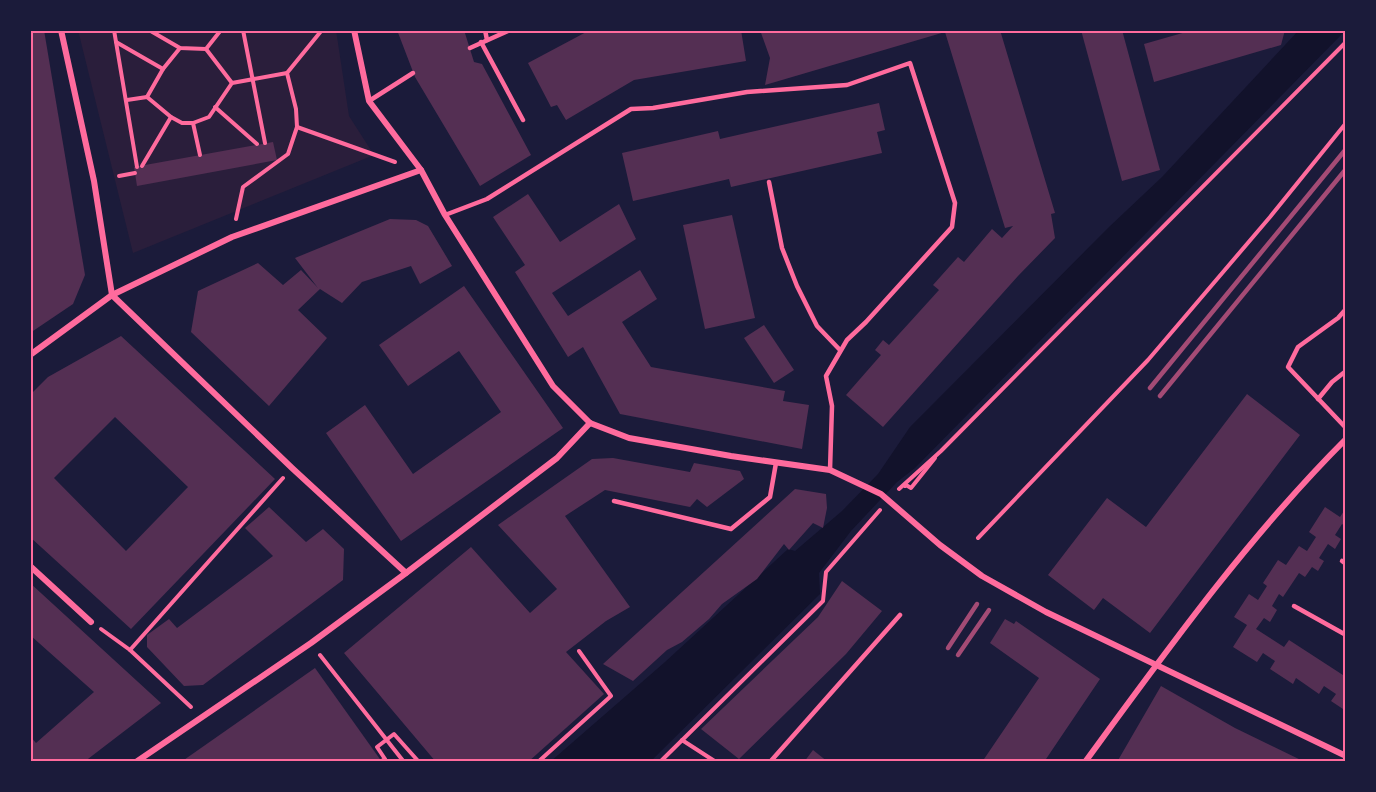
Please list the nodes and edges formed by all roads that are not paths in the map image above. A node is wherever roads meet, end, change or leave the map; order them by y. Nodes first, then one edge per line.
1 (61, 30) edge
2 (354, 30) edge
3 (485, 30) edge
4 (510, 30) edge
5 (487, 39) junction
6 (481, 42) junction
7 (470, 48) dead end
8 (413, 73) dead end
9 (369, 100) junction
10 (523, 120) dead end
11 (421, 170) junction
12 (769, 182) dead end
13 (445, 215) junction
14 (112, 294) junction
15 (1346, 309) edge
16 (840, 350) junction
17 (30, 355) edge
18 (1346, 370) edge
19 (1318, 399) junction
20 (590, 423) junction
21 (1346, 428) edge
22 (1346, 439) edge
23 (776, 462) junction
24 (830, 470) junction
25 (614, 501) dead end
26 (30, 566) edge
27 (406, 573) junction
28 (1294, 606) dead end
29 (900, 615) dead end
30 (91, 622) road end
31 (1346, 635) edge
32 (1156, 664) junction
33 (1346, 756) edge
34 (136, 762) edge
35 (770, 762) edge
36 (1085, 762) edge

1 - 14 street
2 - 9 street
3 - 5 lane
4 - 5 lane
5 - 6 lane
6 - 7 lane
6 - 10 lane
8 - 9 lane
9 - 11 street
11 - 13 street
11 - 14 street
12 - 16 lane
13 - 16 lane
13 - 20 street
14 - 17 street
14 - 27 street
15 - 19 lane
16 - 24 lane
18 - 19 lane
19 - 21 lane
20 - 23 street
20 - 27 street
22 - 32 street
23 - 24 street
23 - 25 lane
24 - 32 street
26 - 30 street
27 - 34 street
28 - 31 lane
29 - 35 lane
32 - 33 street
32 - 36 street

